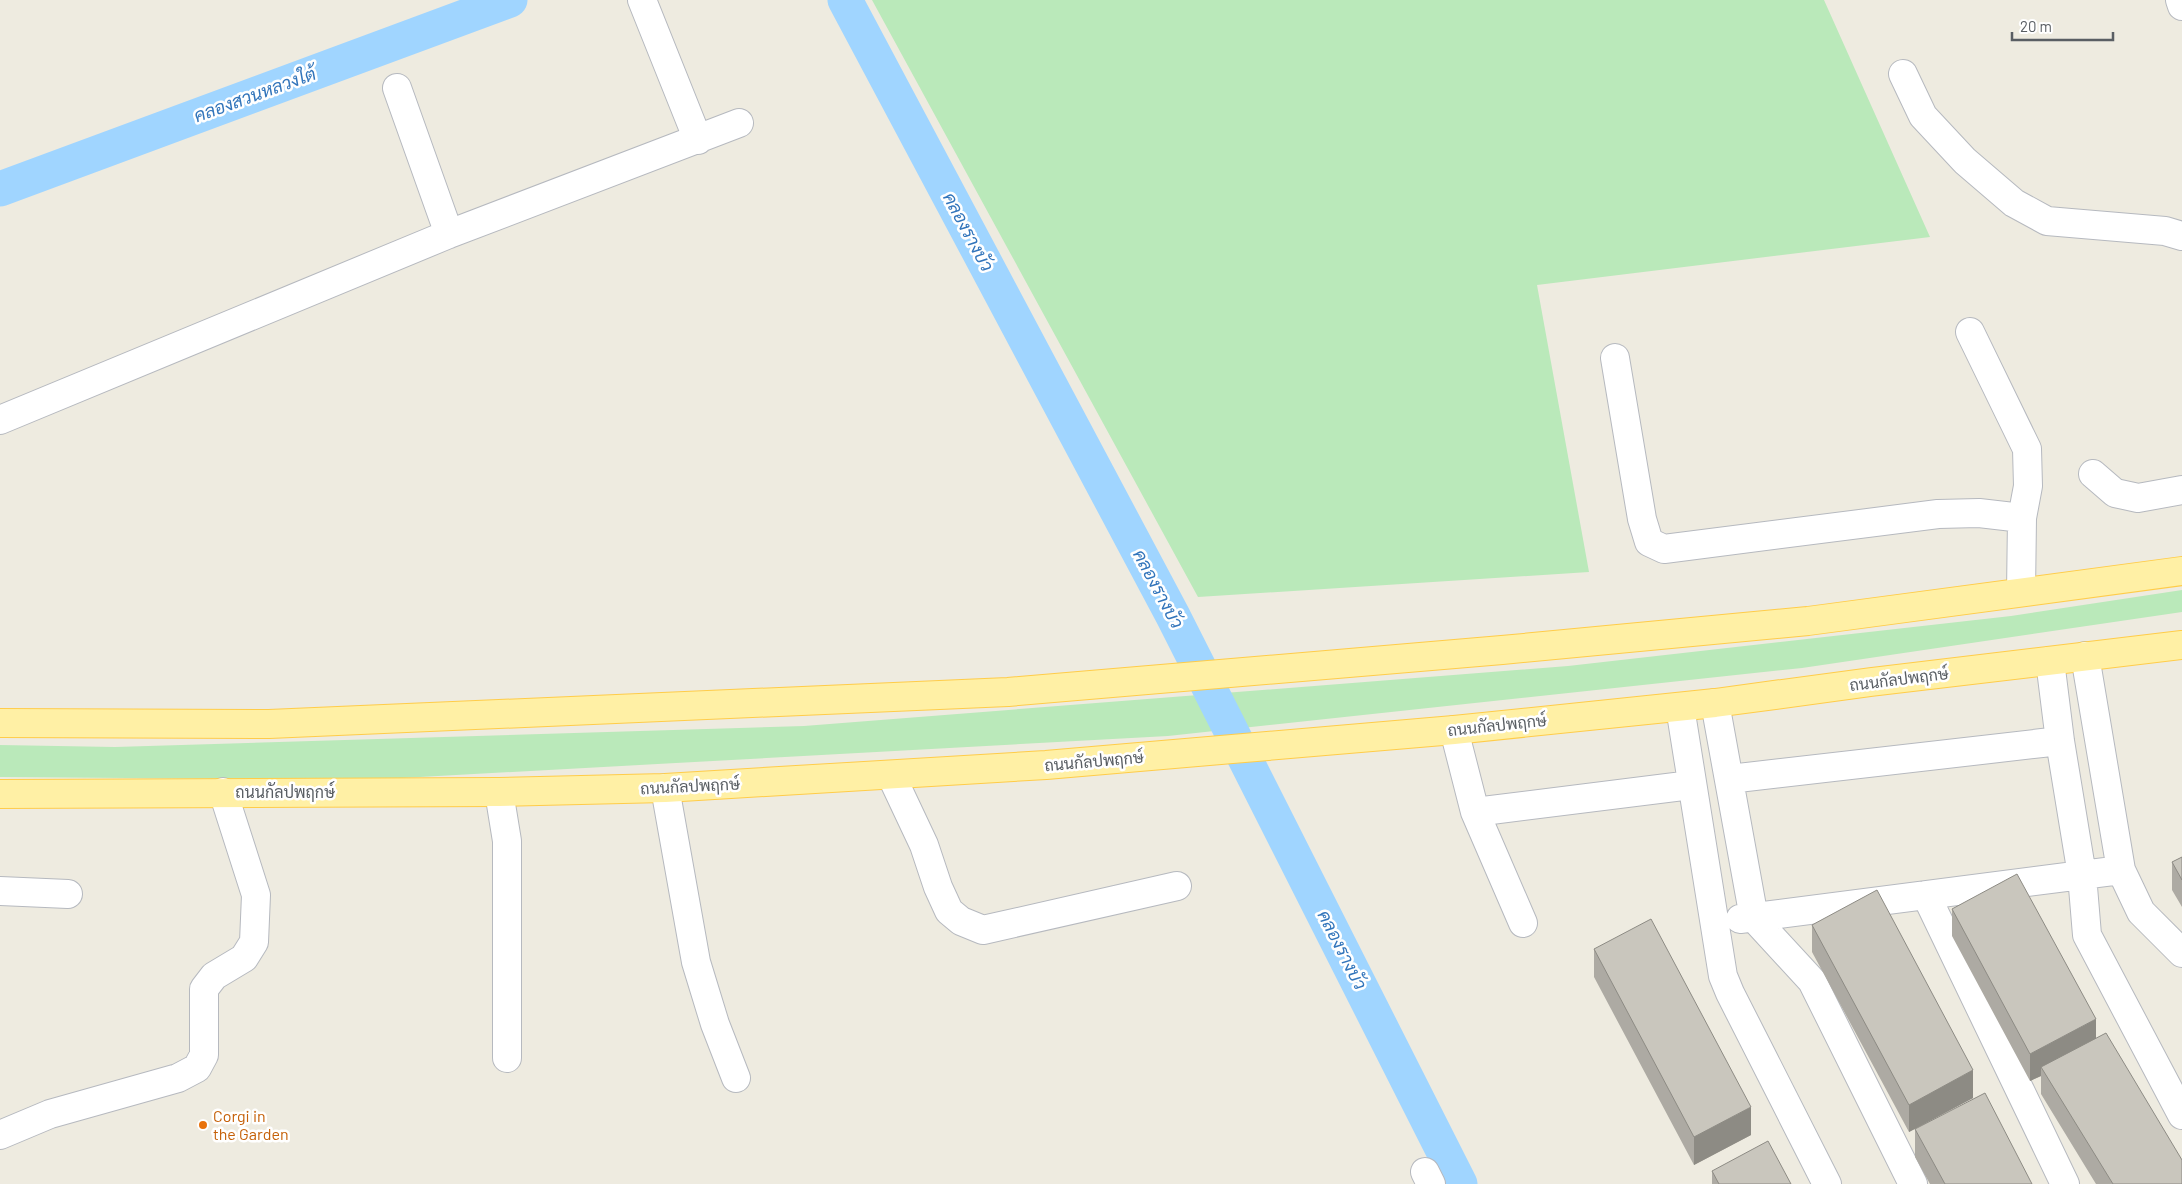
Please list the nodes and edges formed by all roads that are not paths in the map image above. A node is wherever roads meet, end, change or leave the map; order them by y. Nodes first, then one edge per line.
1 (642, 0) edge
2 (2180, 0) edge
3 (2182, 6) edge
4 (1903, 74) dead end
5 (397, 88) dead end
6 (739, 123) dead end
7 (698, 140) junction
8 (449, 234) junction
9 (2182, 236) edge
10 (1970, 332) dead end
11 (1615, 358) dead end
12 (0, 420) edge
13 (2093, 474) dead end
14 (2182, 490) edge
15 (2022, 518) junction
16 (2182, 571) edge
17 (2021, 592) junction
18 (2182, 645) edge
19 (2085, 656) junction
20 (2050, 661) junction
21 (1715, 703) junction
22 (1680, 707) junction
23 (1, 720) edge
24 (1454, 730) junction
25 (2060, 741) junction
26 (891, 774) junction
27 (1729, 779) junction
28 (1691, 784) junction
29 (665, 788) junction
30 (223, 792) junction
31 (499, 792) junction
32 (0, 794) edge
33 (1475, 812) junction
34 (2121, 870) junction
35 (2082, 875) junction
36 (1177, 886) dead end
37 (0, 891) edge
38 (68, 894) dead end
39 (1926, 895) junction
40 (1754, 918) junction
41 (1715, 921) junction
42 (1523, 923) dead end
43 (2182, 953) edge
44 (507, 1058) dead end
45 (736, 1078) dead end
46 (2182, 1115) edge
47 (0, 1135) edge
48 (1827, 1184) edge
49 (1913, 1184) edge
50 (2065, 1184) edge

1 - 7 street
2 - 3 street
4 - 9 street
5 - 8 street
6 - 7 street
7 - 8 street
8 - 12 street
10 - 15 street
11 - 15 street
13 - 14 street
15 - 17 street
16 - 17 main road
17 - 23 main road
18 - 19 main road, ถนนกัลปพฤกษ์
19 - 20 main road, ถนนกัลปพฤกษ์
19 - 34 street
20 - 21 main road, ถนนกัลปพฤกษ์
20 - 25 street
21 - 22 main road, ถนนกัลปพฤกษ์
21 - 27 street
22 - 24 main road, ถนนกัลปพฤกษ์
22 - 28 street
24 - 26 main road, ถนนกัลปพฤกษ์
24 - 33 street
25 - 27 street
25 - 35 street
26 - 29 main road, ถนนกัลปพฤกษ์
26 - 36 street
27 - 40 street
28 - 33 street
28 - 41 street
29 - 31 main road, ถนนกัลปพฤกษ์
29 - 45 street
30 - 31 main road, ถนนกัลปพฤกษ์
30 - 32 main road, ถนนกัลปพฤกษ์
30 - 47 street
31 - 44 street
33 - 42 street
34 - 35 street
34 - 43 street
35 - 39 street
35 - 46 street
37 - 38 street
39 - 40 street
39 - 50 street
40 - 41 street
40 - 49 street
41 - 48 street

